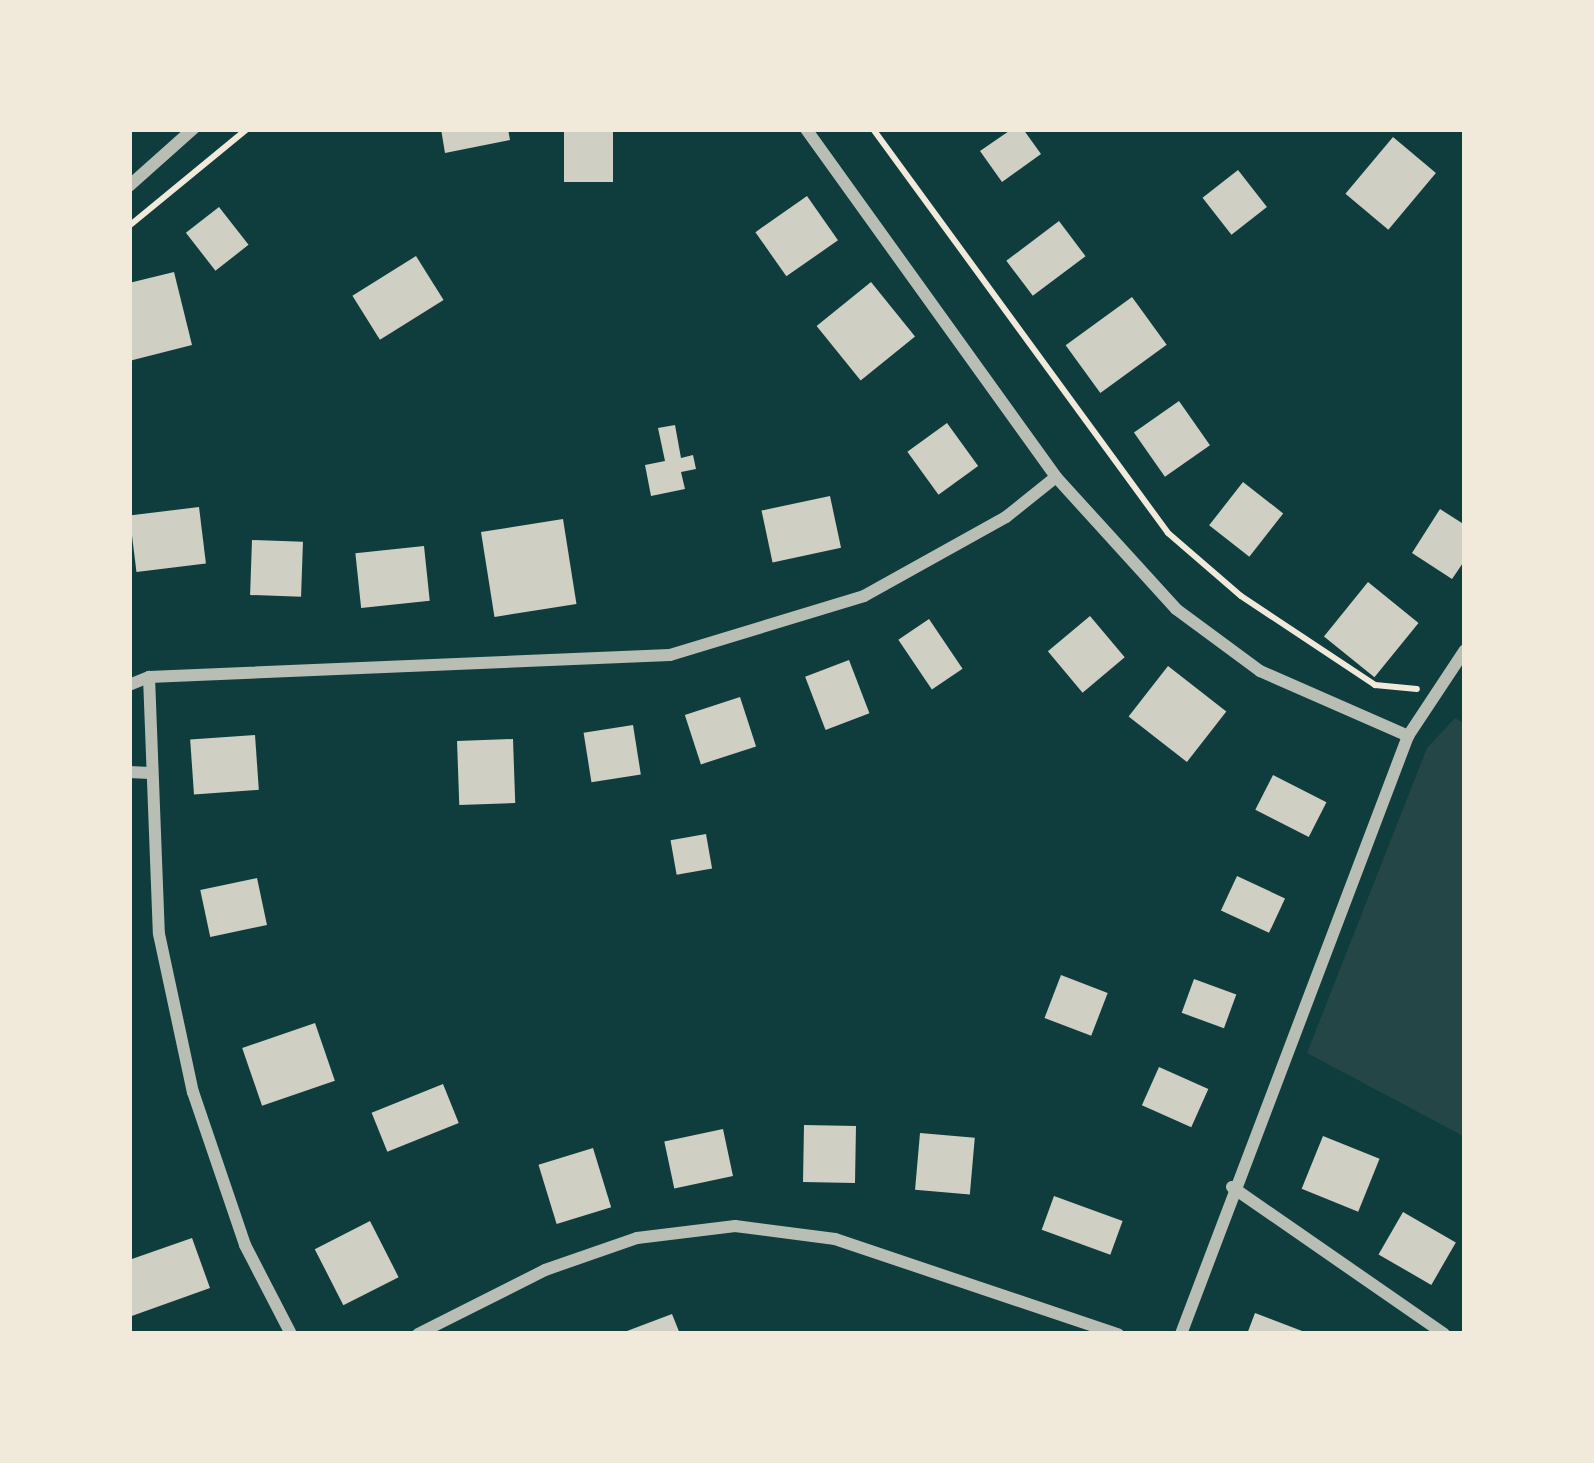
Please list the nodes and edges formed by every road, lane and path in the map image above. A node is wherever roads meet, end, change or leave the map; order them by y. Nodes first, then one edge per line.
1 (193, 129) edge
2 (248, 129) edge
3 (806, 129) edge
4 (873, 129) edge
5 (129, 186) edge
6 (129, 226) edge
7 (1056, 477) junction
8 (1465, 650) edge
9 (149, 677) junction
10 (129, 685) edge
11 (1434, 692) junction
12 (1408, 736) junction
13 (129, 772) edge
14 (150, 773) junction
15 (1232, 1187) junction
16 (291, 1334) edge
17 (418, 1334) edge
18 (1118, 1334) edge
19 (1181, 1334) edge
20 (1444, 1334) edge

1 - 5 street
2 - 6 path
3 - 7 street
4 - 11 path
7 - 9 street
7 - 12 street
8 - 11 street
9 - 10 street
9 - 14 street
11 - 12 street
12 - 15 street
13 - 14 street
14 - 16 street
15 - 19 street
15 - 20 street
17 - 18 street

